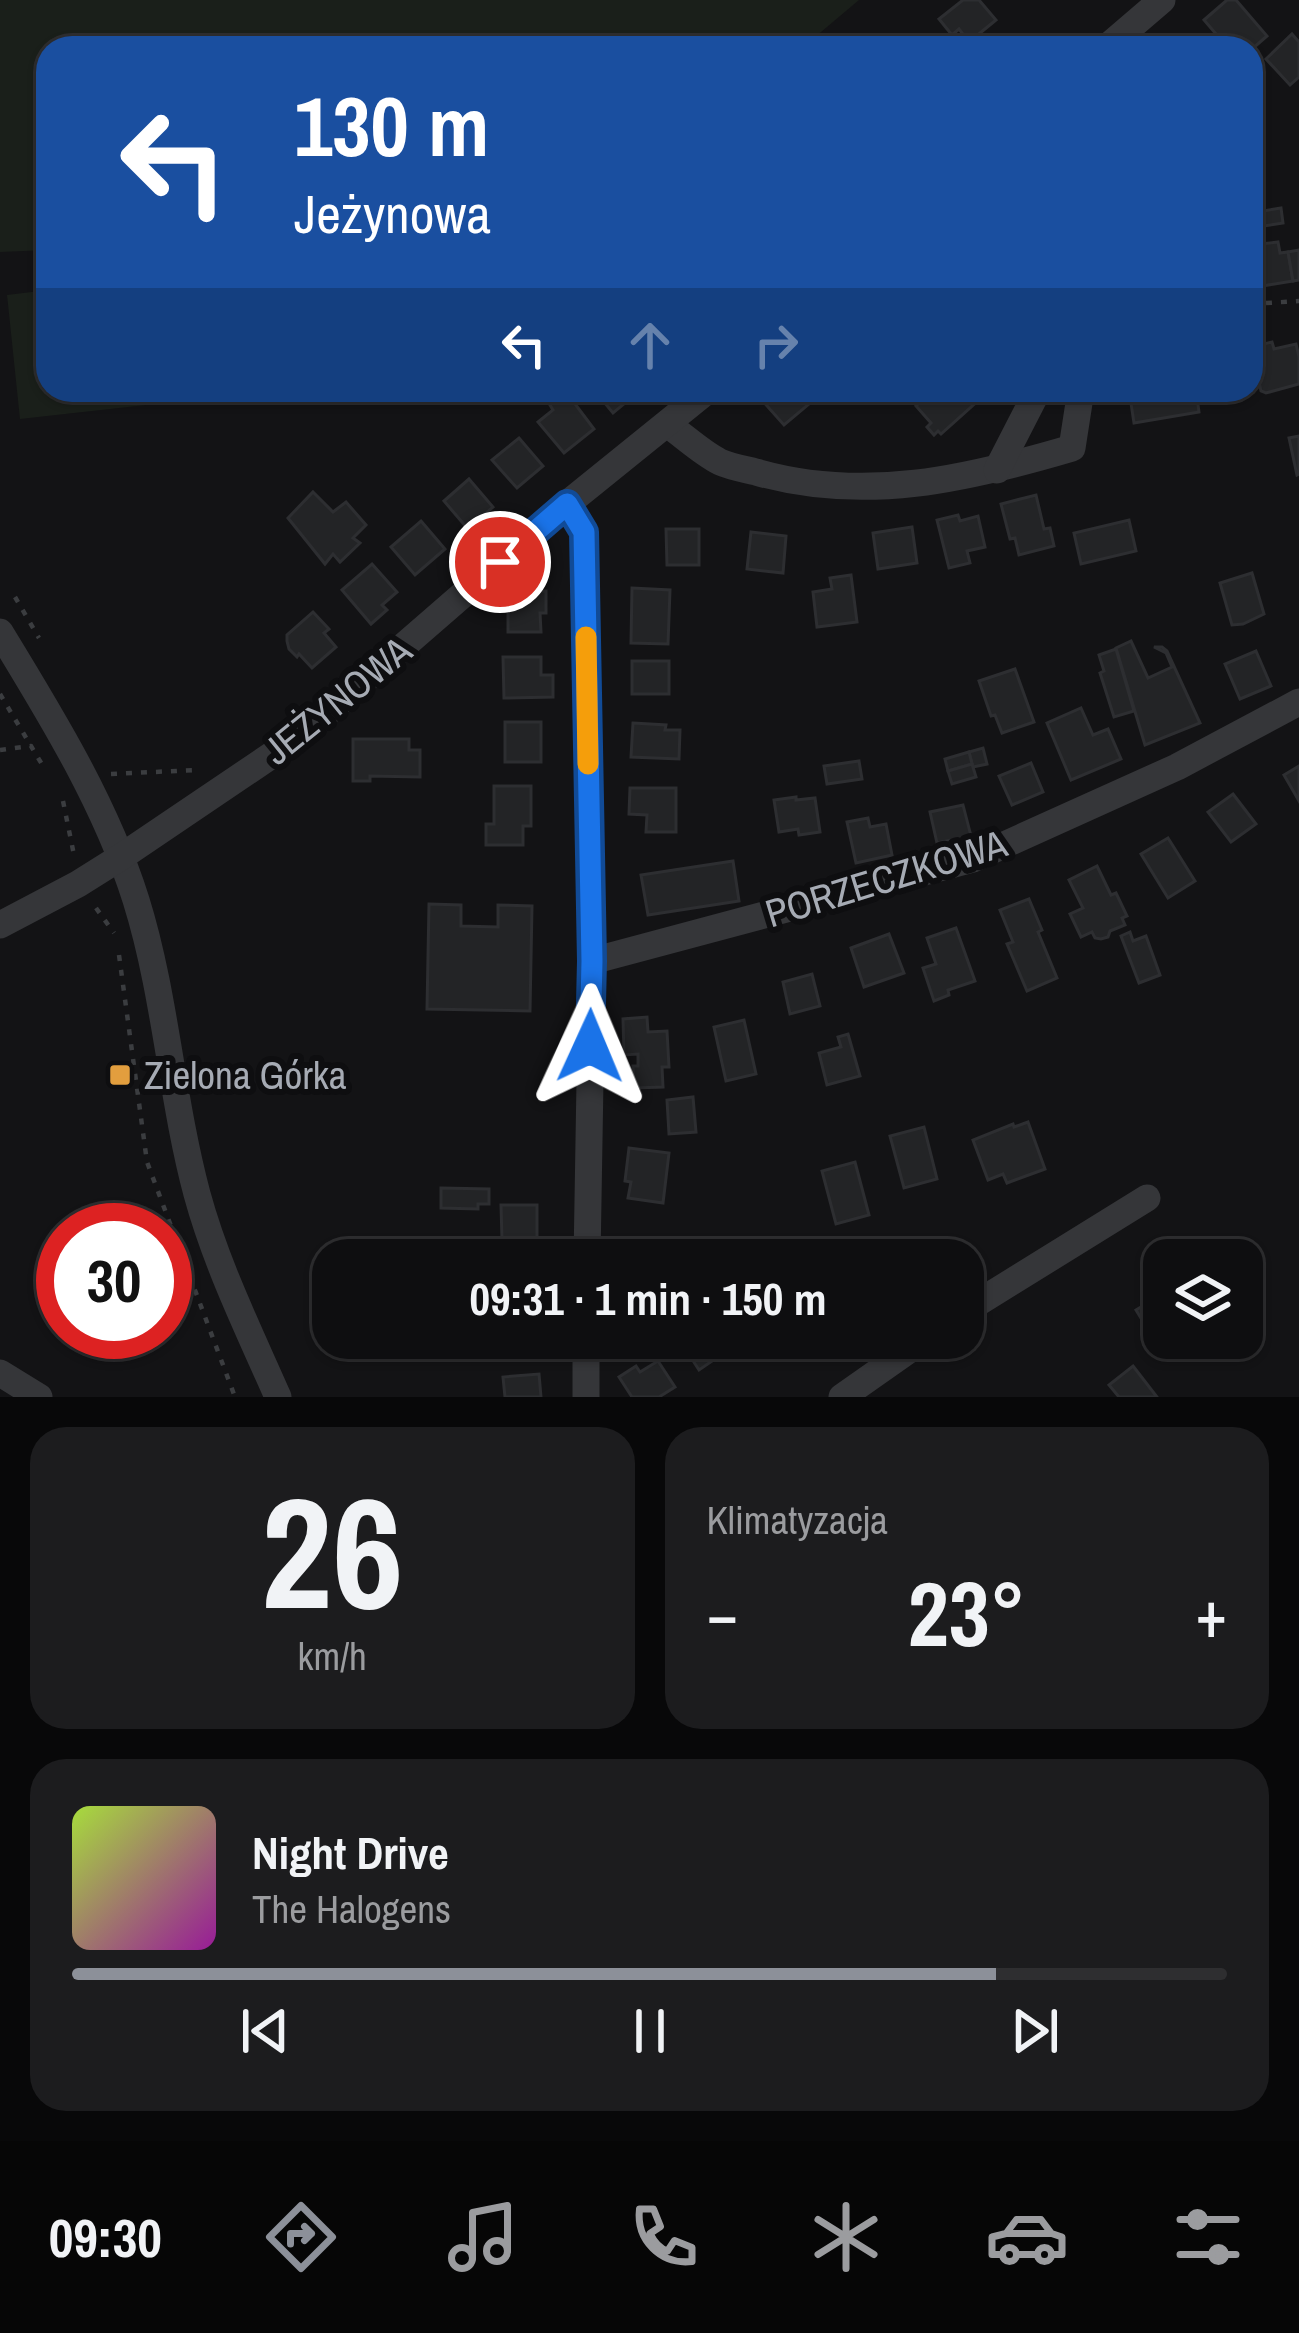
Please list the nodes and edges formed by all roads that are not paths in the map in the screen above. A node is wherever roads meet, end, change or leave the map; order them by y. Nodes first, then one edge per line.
1 (1162, 0) edge
2 (1120, 36) edge
3 (694, 402) edge
4 (1032, 402) edge
5 (1079, 402) edge
6 (668, 424) junction
7 (997, 470) junction
8 (567, 504) junction
9 (0, 632) edge
10 (1299, 702) edge
11 (121, 857) junction
12 (0, 925) edge
13 (592, 961) junction
14 (1147, 1198) dead end
15 (587, 1239) edge
16 (984, 1299) edge
17 (586, 1359) edge
18 (896, 1359) edge
19 (278, 1397) edge
20 (586, 1397) edge
21 (842, 1397) edge

1 - 2 street
3 - 6 street, JEŻYNOWA
4 - 7 street
5 - 7 street
6 - 7 street
6 - 8 street, JEŻYNOWA
8 - 11 street, JEŻYNOWA
8 - 13 street
9 - 11 street
10 - 13 street, PORZECZKOWA
11 - 12 street, JEŻYNOWA
11 - 19 street
13 - 15 street
14 - 16 street
17 - 20 street
18 - 21 street

